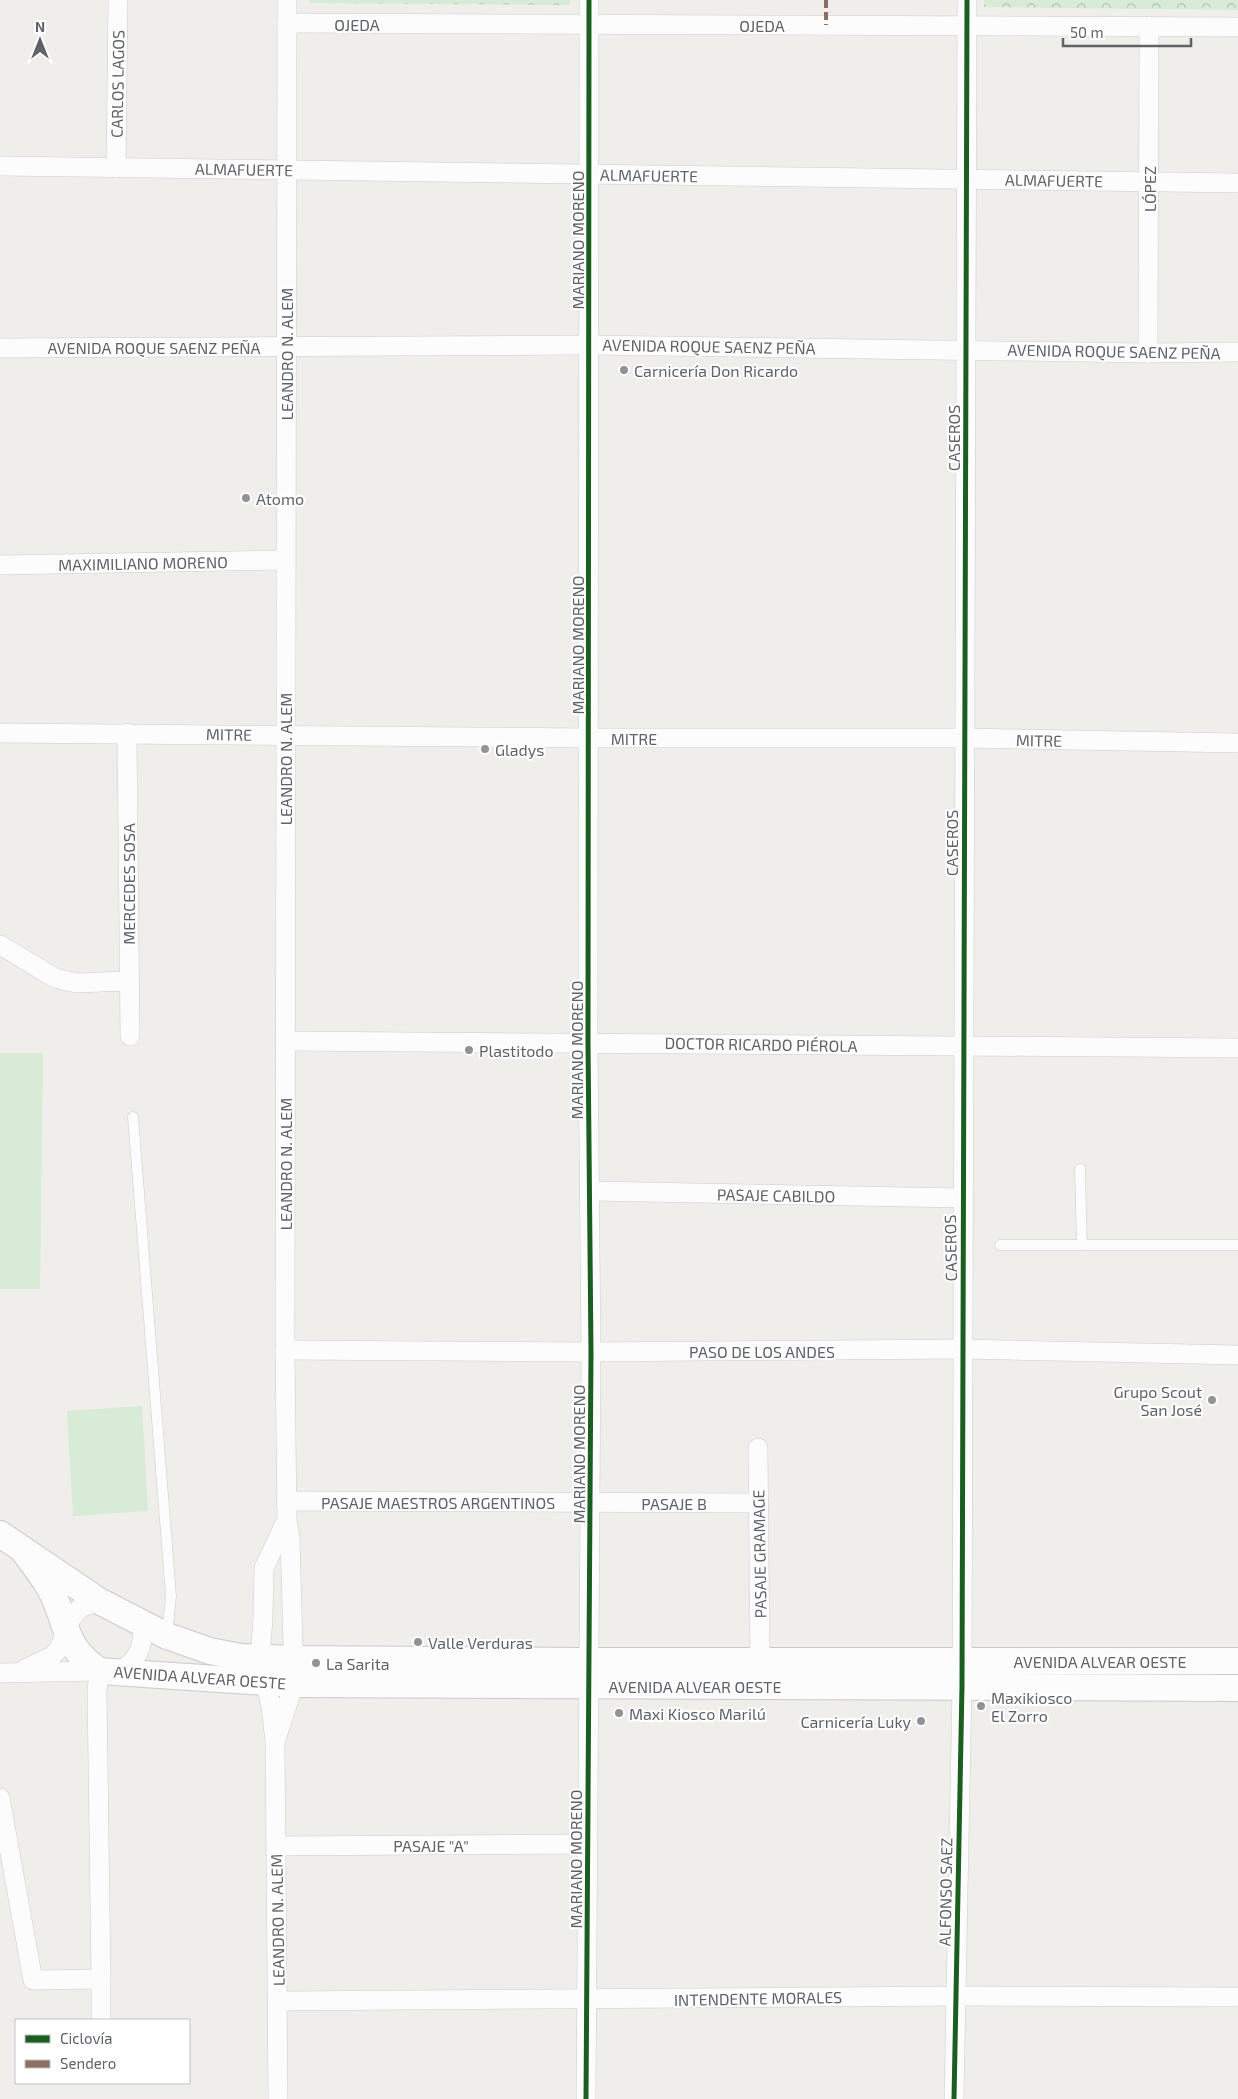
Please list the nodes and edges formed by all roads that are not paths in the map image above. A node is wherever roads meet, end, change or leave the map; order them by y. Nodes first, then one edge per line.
1 (118, 0) edge
2 (287, 0) edge
3 (589, 0) edge
4 (967, 0) edge
5 (287, 23) junction
6 (589, 24) junction
7 (967, 25) junction
8 (1149, 26) junction
9 (1238, 27) edge
10 (0, 166) edge
11 (116, 168) junction
12 (287, 170) junction
13 (589, 174) junction
14 (967, 179) junction
15 (1149, 181) junction
16 (1238, 183) edge
17 (589, 345) junction
18 (286, 346) junction
19 (0, 348) edge
20 (966, 349) junction
21 (1238, 352) edge
22 (1148, 353) junction
23 (286, 560) junction
24 (0, 565) edge
25 (0, 733) edge
26 (127, 733) junction
27 (285, 735) junction
28 (589, 738) junction
29 (964, 738) junction
30 (1238, 743) edge
31 (0, 945) edge
32 (128, 981) junction
33 (130, 1036) dead end
34 (285, 1042) junction
35 (588, 1042) junction
36 (964, 1047) junction
37 (1238, 1048) edge
38 (133, 1117) dead end
39 (1080, 1169) dead end
40 (590, 1191) junction
41 (962, 1198) junction
42 (1000, 1245) dead end
43 (1082, 1245) junction
44 (1238, 1245) edge
45 (964, 1349) junction
46 (285, 1350) junction
47 (591, 1352) junction
48 (1238, 1355) edge
49 (758, 1448) dead end
50 (590, 1502) junction
51 (759, 1503) junction
52 (286, 1510) junction
53 (0, 1534) edge
54 (23, 1550) junction
55 (99, 1601) junction
56 (142, 1623) junction
57 (66, 1634) junction
58 (167, 1636) junction
59 (760, 1661) junction
60 (962, 1661) junction
61 (1238, 1661) edge
62 (262, 1671) junction
63 (7, 1672) edge
64 (109, 1672) junction
65 (294, 1672) junction
66 (589, 1673) junction
67 (962, 1686) junction
68 (1238, 1688) edge
69 (275, 1742) junction
70 (0, 1798) edge
71 (586, 1844) junction
72 (276, 1846) junction
73 (101, 1979) junction
74 (955, 1996) junction
75 (1238, 1997) edge
76 (587, 2000) junction
77 (278, 2001) junction
78 (101, 2019) edge
79 (278, 2099) edge
80 (586, 2099) edge
81 (954, 2099) edge

1 - 11 street, CARLOS LAGOS
2 - 5 street, LEANDRO N. ALEM
3 - 6 street, MARIANO MORENO
4 - 7 street, CASEROS
5 - 6 street, OJEDA
5 - 12 street, LEANDRO N. ALEM
6 - 7 street, OJEDA
6 - 13 street, MARIANO MORENO
7 - 8 street, OJEDA
7 - 14 street, CASEROS
8 - 9 street, OJEDA
8 - 15 street, LÓPEZ
10 - 11 street, ALMAFUERTE
11 - 12 street, ALMAFUERTE
12 - 13 street, ALMAFUERTE
12 - 18 street, LEANDRO N. ALEM
13 - 14 street, ALMAFUERTE
13 - 17 street, MARIANO MORENO
14 - 15 street, ALMAFUERTE
14 - 20 street, CASEROS
15 - 16 street, ALMAFUERTE
15 - 22 street, LÓPEZ
17 - 18 street, AVENIDA ROQUE SAENZ PEÑA
17 - 20 street, AVENIDA ROQUE SAENZ PEÑA
17 - 28 street, MARIANO MORENO
18 - 19 street, AVENIDA ROQUE SAENZ PEÑA
18 - 23 street, LEANDRO N. ALEM
20 - 22 street, AVENIDA ROQUE SAENZ PEÑA
20 - 29 street, CASEROS
21 - 22 street, AVENIDA ROQUE SAENZ PEÑA
23 - 24 street, MAXIMILIANO MORENO
23 - 27 street, LEANDRO N. ALEM
25 - 26 street, MITRE
26 - 27 street, MITRE
26 - 32 street, MERCEDES SOSA
27 - 28 street, MITRE
27 - 34 street, LEANDRO N. ALEM
28 - 29 street, MITRE
28 - 35 street, MARIANO MORENO
29 - 30 street, MITRE
29 - 36 street, CASEROS
31 - 32 street
32 - 33 street, MERCEDES SOSA
34 - 35 street, DOCTOR RICARDO PIÉROLA
34 - 46 street, LEANDRO N. ALEM
35 - 36 street, DOCTOR RICARDO PIÉROLA
35 - 40 street, MARIANO MORENO
36 - 37 street, DOCTOR RICARDO PIÉROLA
36 - 41 street, CASEROS
38 - 58 lane
39 - 43 lane
40 - 41 street, PASAJE CABILDO
40 - 47 street, MARIANO MORENO
41 - 45 street, CASEROS
42 - 43 lane
43 - 44 lane
45 - 47 street, PASO DE LOS ANDES
45 - 48 street, PASO DE LOS ANDES
45 - 60 street, CASEROS
46 - 47 street, PASO DE LOS ANDES
46 - 52 street, LEANDRO N. ALEM
47 - 50 street, MARIANO MORENO
49 - 51 street, PASAJE GRAMAGE
50 - 51 street, PASAJE B
50 - 52 street, PASAJE MAESTROS ARGENTINOS
50 - 66 street, MARIANO MORENO
51 - 59 street, PASAJE GRAMAGE
52 - 62 street, LEANDRO N. ALEM
52 - 65 street, LEANDRO N. ALEM
53 - 54 main road
54 - 55 main road, AVENIDA ALVEAR OESTE
54 - 57 main road, AVENIDA ALVEAR OESTE
55 - 56 main road, AVENIDA ALVEAR OESTE
55 - 57 street
56 - 58 main road, AVENIDA ALVEAR OESTE
56 - 64 street
57 - 63 street
57 - 64 main road, AVENIDA ALVEAR OESTE
58 - 62 main road, AVENIDA ALVEAR OESTE
59 - 60 main road, AVENIDA ALVEAR OESTE
59 - 66 main road, AVENIDA ALVEAR OESTE
60 - 61 main road, AVENIDA ALVEAR OESTE
60 - 67 street, CASEROS
62 - 64 main road, AVENIDA ALVEAR OESTE
62 - 65 main road, AVENIDA ALVEAR OESTE
62 - 69 street, LEANDRO N. ALEM
63 - 64 street
64 - 73 street
65 - 66 main road, AVENIDA ALVEAR OESTE
65 - 69 street, LEANDRO N. ALEM
66 - 67 main road, AVENIDA ALVEAR OESTE
66 - 71 street, MARIANO MORENO
67 - 68 main road, AVENIDA ALVEAR OESTE
67 - 74 street, ALFONSO SAEZ
69 - 72 street, LEANDRO N. ALEM
70 - 73 street
71 - 72 street, PASAJE "A"
71 - 76 street, MARIANO MORENO
72 - 77 street, LEANDRO N. ALEM
73 - 78 street
74 - 75 street, INTENDENTE MORALES
74 - 76 street, INTENDENTE MORALES
74 - 81 street, ALFONSO SAEZ
76 - 77 street, INTENDENTE MORALES
76 - 80 street, MARIANO MORENO
77 - 79 street, LEANDRO N. ALEM

